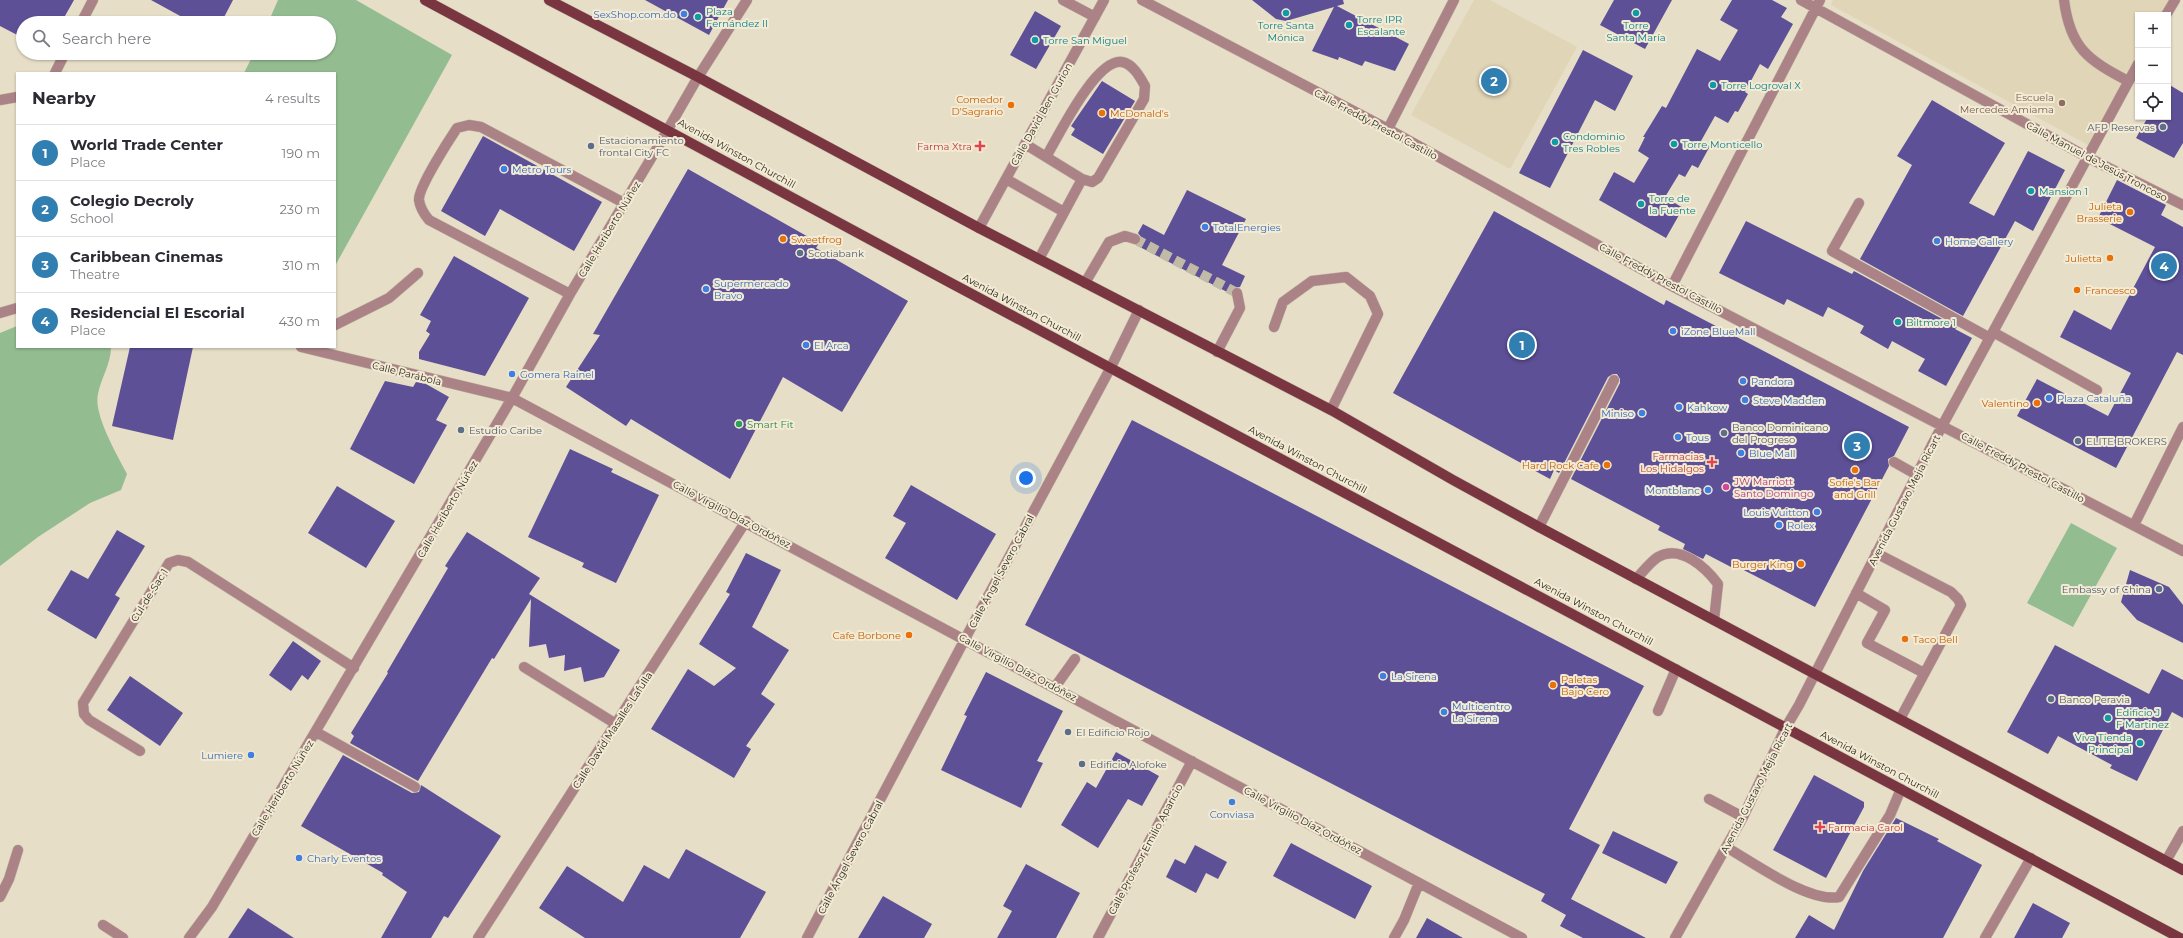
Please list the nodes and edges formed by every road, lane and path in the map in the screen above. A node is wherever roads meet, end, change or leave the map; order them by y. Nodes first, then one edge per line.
1 (93, 0) edge
2 (425, 0) edge
3 (549, 0) edge
4 (747, 0) edge
5 (1063, 0) edge
6 (1104, 0) edge
7 (1142, 0) edge
8 (1454, 0) edge
9 (1801, 0) edge
10 (2064, 0) edge
11 (2175, 0) edge
12 (1818, 4) edge
13 (2168, 12) edge
14 (85, 16) edge
15 (1094, 17) junction
16 (62, 60) edge
17 (2135, 69) edge
18 (56, 72) edge
19 (698, 77) junction
20 (2128, 81) junction
21 (16, 97) edge
22 (0, 100) edge
23 (1388, 129) junction
24 (668, 130) junction
25 (1025, 144) junction
26 (1046, 157) junction
27 (2087, 157) junction
28 (1006, 179) junction
29 (1082, 179) junction
30 (624, 203) junction
31 (1859, 203) dead end
32 (2183, 206) edge
33 (1064, 212) junction
34 (979, 228) junction
35 (1135, 239) tunnel mouth
36 (1039, 259) junction
37 (418, 273) dead end
38 (1085, 283) junction
39 (1672, 286) junction
40 (1237, 293) dead end
41 (570, 294) junction
42 (16, 308) edge
43 (1139, 310) junction
44 (0, 313) edge
45 (336, 324) edge
46 (1274, 327) dead end
47 (1992, 335) junction
48 (316, 349) edge
49 (1217, 352) junction
50 (1111, 367) junction
51 (1614, 380) dead end
52 (2097, 390) dead end
53 (512, 398) junction
54 (1331, 410) junction
55 (1943, 426) junction
56 (2183, 427) edge
57 (1894, 462) dead end
58 (1917, 475) junction
59 (746, 521) junction
60 (2134, 525) junction
61 (1539, 527) junction
62 (2183, 551) edge
63 (1876, 553) junction
64 (1636, 579) junction
65 (1856, 593) junction
66 (1714, 620) junction
67 (965, 639) junction
68 (1075, 659) dead end
69 (354, 668) junction
70 (524, 668) dead end
71 (1676, 669) junction
72 (1815, 673) junction
73 (1924, 673) junction
74 (1055, 687) junction
75 (1658, 711) dead end
76 (1900, 719) junction
77 (616, 724) junction
78 (1786, 727) junction
79 (316, 732) junction
80 (140, 751) dead end
81 (1192, 761) junction
82 (414, 787) dead end
83 (1901, 789) junction
84 (1709, 799) dead end
85 (1743, 817) junction
86 (2183, 831) edge
87 (1726, 847) junction
88 (18, 850) dead end
89 (2031, 858) junction
90 (2166, 861) junction
91 (2183, 870) edge
92 (1419, 883) junction
93 (0, 897) edge
94 (103, 925) dead end
95 (123, 938) edge
96 (189, 938) edge
97 (478, 938) edge
98 (807, 938) edge
99 (1098, 938) edge
100 (1394, 938) edge
101 (1522, 938) edge
102 (1675, 938) edge
103 (1985, 938) edge
104 (2180, 938) edge

1 - 14 street
2 - 24 main road, Avenida Winston Churchill
3 - 19 main road
4 - 19 street, Calle Heriberto Núñez
5 - 15 street
6 - 15 street, Calle David Ben Gurion
7 - 23 street, Calle Freddy Prestol Castillo
8 - 23 street
9 - 12 street, Calle Manuel de Jesús Troncoso
10 - 20 street
11 - 13 street
12 - 27 street, Calle Manuel de Jesús Troncoso
12 - 39 street
15 - 25 street, Calle David Ben Gurion
16 - 18 street
17 - 20 street, Avenida Gustavo Mejía Ricart
19 - 24 street, Calle Heriberto Núñez
19 - 34 main road
20 - 27 street, Avenida Gustavo Mejía Ricart
21 - 22 street
23 - 39 street, Calle Freddy Prestol Castillo
24 - 30 street, Calle Heriberto Núñez
24 - 50 main road, Avenida Winston Churchill
25 - 26 street
25 - 28 street, Calle David Ben Gurion
26 - 29 street
26 - 29 street
27 - 32 street, Calle Manuel de Jesús Troncoso
27 - 47 street, Avenida Gustavo Mejía Ricart
28 - 33 street
28 - 34 street, Calle David Ben Gurion
29 - 33 street
30 - 41 street, Calle Heriberto Núñez
30 - 41 street
31 - 47 street
33 - 36 street
34 - 36 main road
35 - 38 street
36 - 38 main road
37 - 45 street
38 - 43 main road
39 - 55 street, Calle Freddy Prestol Castillo
40 - 49 street
41 - 53 street, Calle Heriberto Núñez
42 - 44 street
43 - 49 main road
43 - 50 street, Calle Ángel Severo Cabral
46 - 54 street
47 - 52 street
47 - 55 street, Avenida Gustavo Mejía Ricart
48 - 53 street, Calle Parábola
49 - 54 main road
50 - 67 street, Calle Ángel Severo Cabral
50 - 71 main road, Avenida Winston Churchill
51 - 61 street
53 - 59 street, Calle Virgilio Díaz Ordóñez
53 - 69 street, Calle Heriberto Núñez
54 - 61 main road
55 - 58 street, Avenida Gustavo Mejía Ricart
55 - 60 street, Calle Freddy Prestol Castillo
56 - 60 street
57 - 58 street
58 - 63 street, Avenida Gustavo Mejía Ricart
59 - 67 street, Calle Virgilio Díaz Ordóñez
59 - 77 street, Calle David Masalles Lafulla
60 - 62 street, Calle Freddy Prestol Castillo
61 - 64 main road
63 - 65 street, Avenida Gustavo Mejía Ricart
63 - 73 street
64 - 66 main road
64 - 66 street
65 - 72 street, Avenida Gustavo Mejía Ricart
65 - 73 street
66 - 72 main road
67 - 74 street, Calle Virgilio Díaz Ordóñez
67 - 98 street, Calle Ángel Severo Cabral
68 - 74 street
69 - 79 street, Calle Heriberto Núñez
69 - 80 street, Cul-de-Sac 1
70 - 77 street
71 - 75 street
71 - 78 main road, Avenida Winston Churchill
72 - 76 main road
72 - 78 street, Avenida Gustavo Mejía Ricart
73 - 76 street
74 - 81 street, Calle Virgilio Díaz Ordóñez
76 - 90 main road
77 - 97 street, Calle David Masalles Lafulla
78 - 83 main road, Avenida Winston Churchill
78 - 85 street, Avenida Gustavo Mejía Ricart
79 - 82 street
79 - 96 street, Calle Heriberto Núñez
81 - 92 street, Calle Virgilio Díaz Ordóñez
81 - 99 street, Calle Profesor Emilio Aparicio
83 - 87 street
83 - 89 main road, Avenida Winston Churchill
84 - 85 street
85 - 87 street, Avenida Gustavo Mejía Ricart
86 - 90 street
87 - 102 street, Avenida Gustavo Mejía Ricart
88 - 93 street
89 - 103 street
89 - 104 main road, Avenida Winston Churchill
90 - 91 main road
92 - 100 street
92 - 101 street, Calle Virgilio Díaz Ordóñez
94 - 95 street

